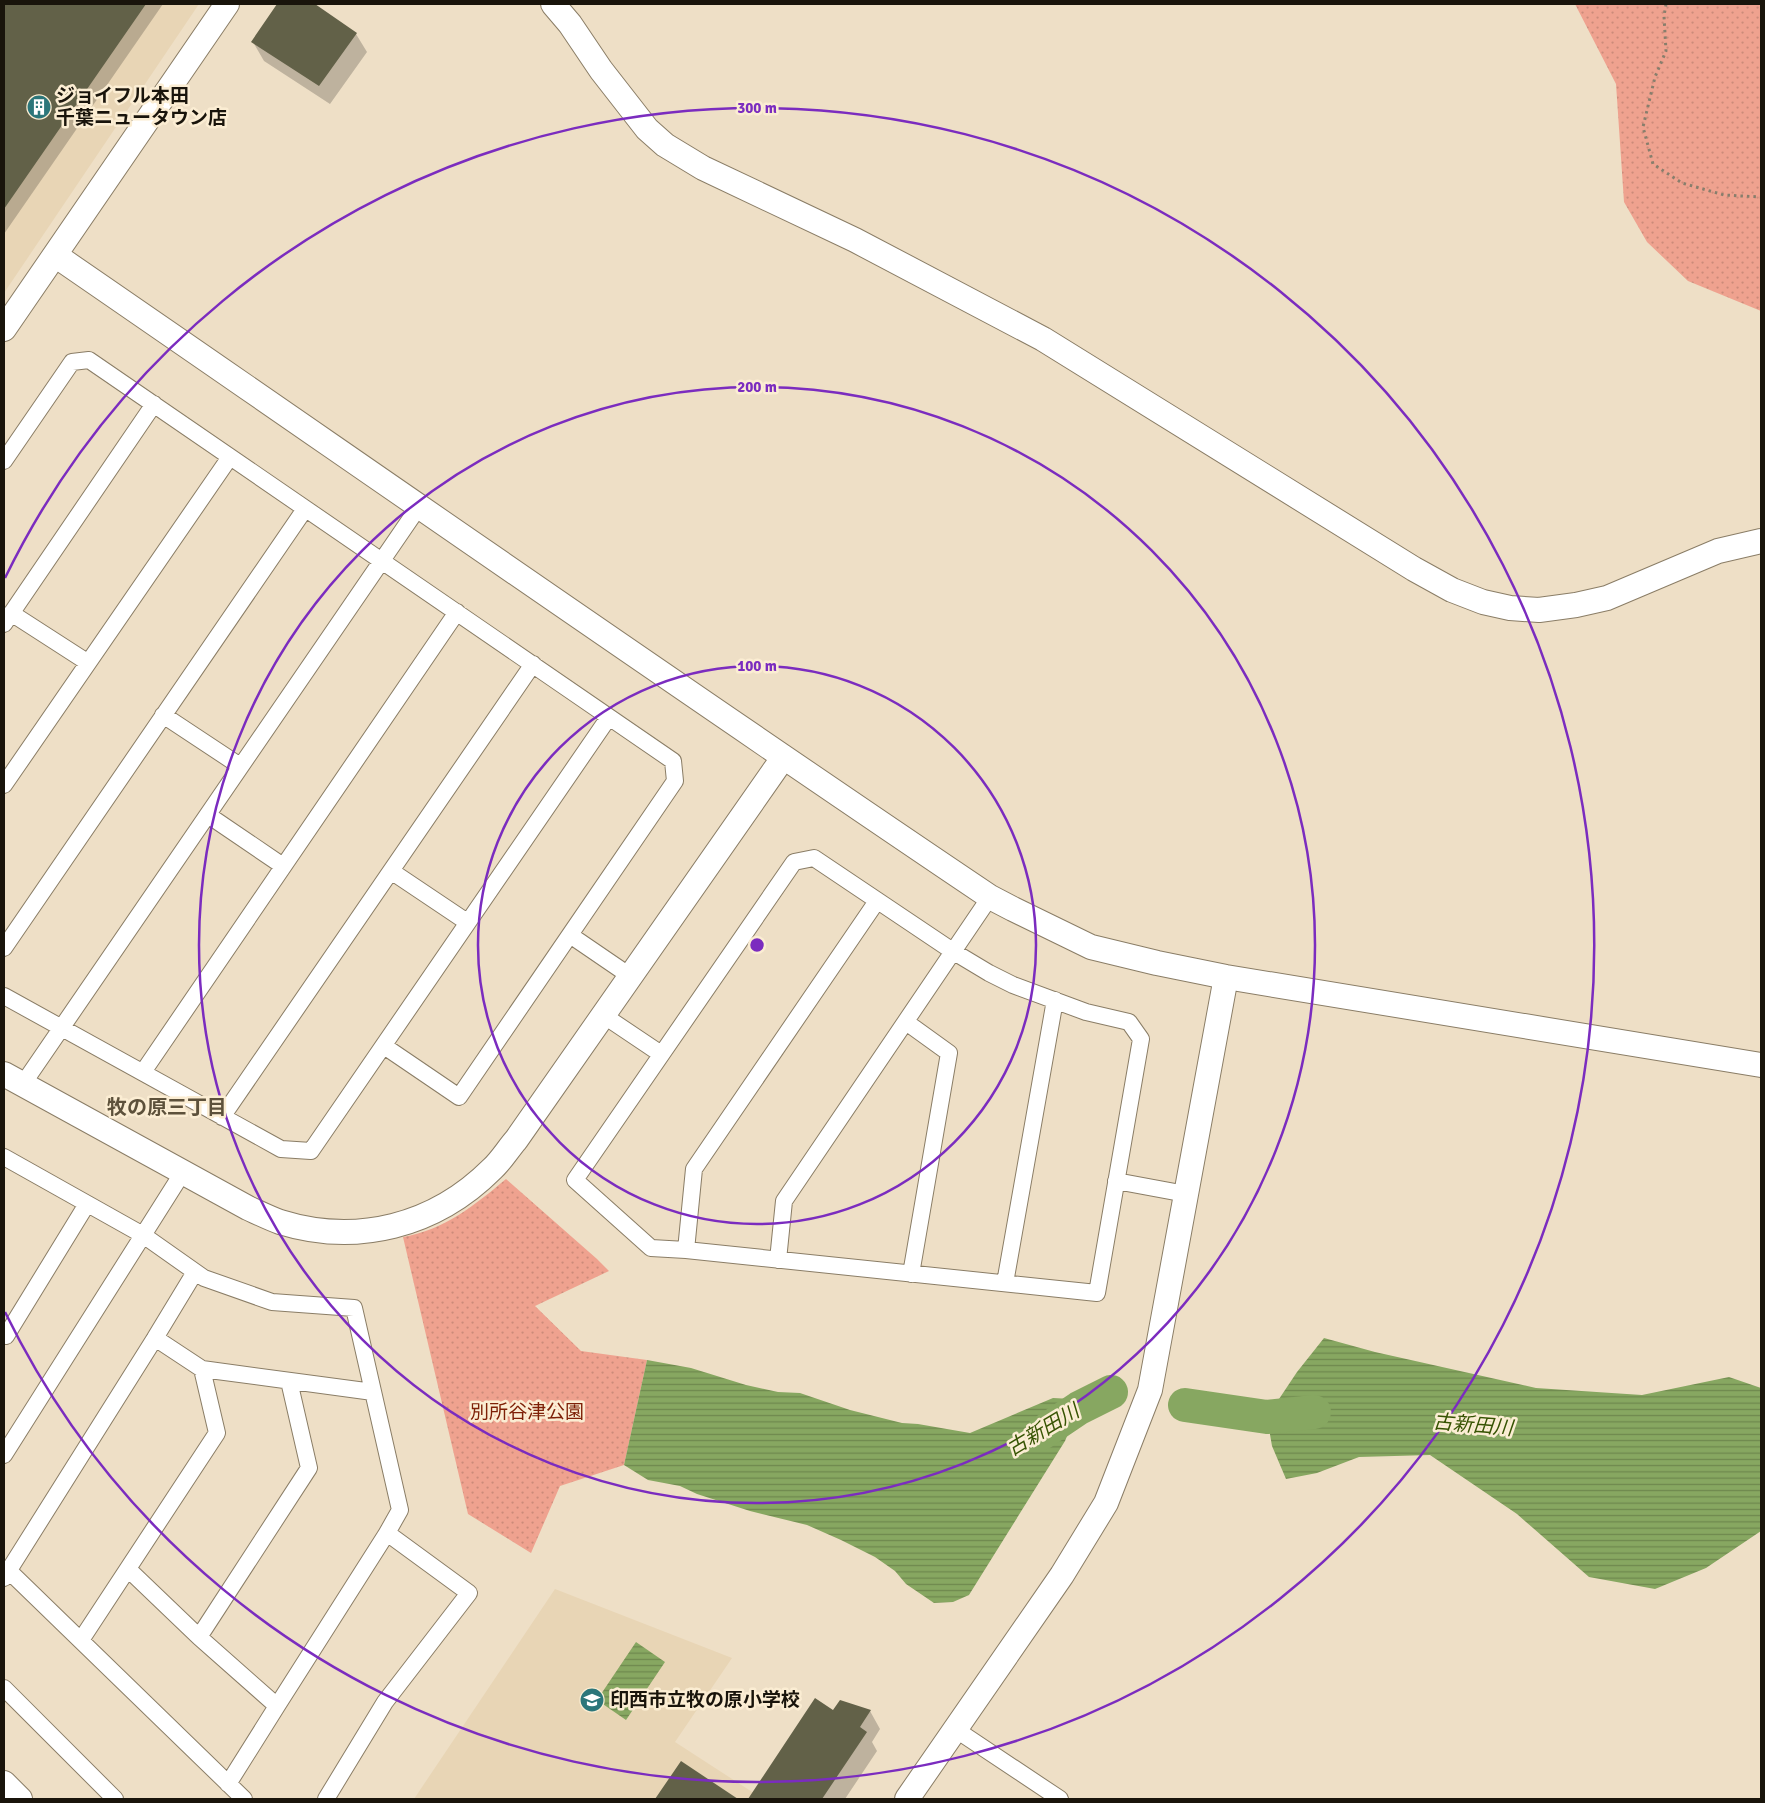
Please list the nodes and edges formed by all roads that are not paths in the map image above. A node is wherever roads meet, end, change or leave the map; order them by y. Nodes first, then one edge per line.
1 (227, 4) edge
2 (553, 4) edge
3 (55, 255) junction
4 (4, 329) edge
5 (154, 404) junction
6 (230, 457) junction
7 (4, 461) edge
8 (420, 505) junction
9 (305, 509) junction
10 (1761, 541) edge
11 (381, 561) junction
12 (457, 612) junction
13 (8, 618) edge
14 (87, 662) junction
15 (533, 664) junction
16 (163, 715) junction
17 (609, 717) junction
18 (783, 758) junction
19 (240, 766) junction
20 (4, 785) edge
21 (208, 815) junction
22 (283, 866) junction
23 (391, 871) junction
24 (990, 896) junction
25 (877, 901) junction
26 (468, 922) junction
27 (570, 935) junction
28 (4, 948) edge
29 (954, 952) junction
30 (630, 976) junction
31 (1226, 977) junction
32 (4, 996) edge
33 (1054, 1000) junction
34 (603, 1015) junction
35 (906, 1022) junction
36 (60, 1028) junction
37 (384, 1046) junction
38 (662, 1054) junction
39 (1761, 1065) edge
40 (143, 1072) junction
41 (13, 1079) edge
42 (222, 1117) junction
43 (5, 1159) edge
44 (183, 1172) junction
45 (1116, 1181) junction
46 (1186, 1194) junction
47 (87, 1204) junction
48 (143, 1235) junction
49 (686, 1250) junction
50 (778, 1260) junction
51 (195, 1272) junction
52 (910, 1274) junction
53 (1005, 1283) junction
54 (6, 1336) dead end
55 (155, 1338) junction
56 (202, 1369) junction
57 (289, 1381) junction
58 (373, 1392) junction
59 (4, 1455) edge
60 (387, 1533) junction
61 (128, 1569) junction
62 (6, 1574) edge
63 (199, 1637) junction
64 (81, 1640) junction
65 (4, 1688) edge
66 (277, 1706) junction
67 (955, 1729) junction
68 (4, 1783) edge
69 (228, 1784) junction
70 (20, 1799) edge
71 (115, 1799) edge
72 (244, 1799) edge
73 (326, 1799) edge
74 (907, 1799) edge
75 (1060, 1799) edge

1 - 3 street
2 - 10 street
3 - 4 street
3 - 8 street
5 - 6 street
5 - 7 street
5 - 13 street
6 - 9 street
6 - 14 street
8 - 11 street
8 - 18 street
9 - 11 street
9 - 16 street
11 - 12 street
11 - 19 street
12 - 15 street
12 - 22 street
13 - 14 street
14 - 20 street
15 - 17 street
15 - 23 street
16 - 19 street
16 - 28 street
17 - 26 street
17 - 27 street
18 - 24 street
18 - 30 street
19 - 21 street
21 - 22 street
21 - 36 street
22 - 40 street
23 - 26 street
23 - 42 street
24 - 29 street
24 - 31 street
25 - 29 street
25 - 38 street
25 - 49 street
26 - 37 street
27 - 30 street
27 - 37 street
29 - 33 street
29 - 35 street
30 - 34 street
31 - 39 street
31 - 46 street
32 - 36 street
33 - 45 street
33 - 53 street
34 - 38 street
34 - 44 street
35 - 50 street
35 - 52 street
36 - 40 street
36 - 41 street
37 - 42 street
38 - 49 street
40 - 42 street
41 - 44 street
43 - 47 street
44 - 48 street
45 - 46 street
45 - 53 street
46 - 67 street
47 - 48 street
47 - 54 street
48 - 51 street
48 - 59 street
49 - 50 street
50 - 52 street
51 - 55 street
51 - 58 street
52 - 53 street
55 - 56 street
55 - 62 street
56 - 57 street
56 - 61 street
57 - 58 street
57 - 63 street
58 - 60 street
60 - 66 street
60 - 73 street
61 - 63 street
61 - 64 street
62 - 64 street
63 - 66 street
64 - 69 street
65 - 71 street
66 - 69 street
67 - 74 street
67 - 75 street
68 - 70 street
69 - 72 street

